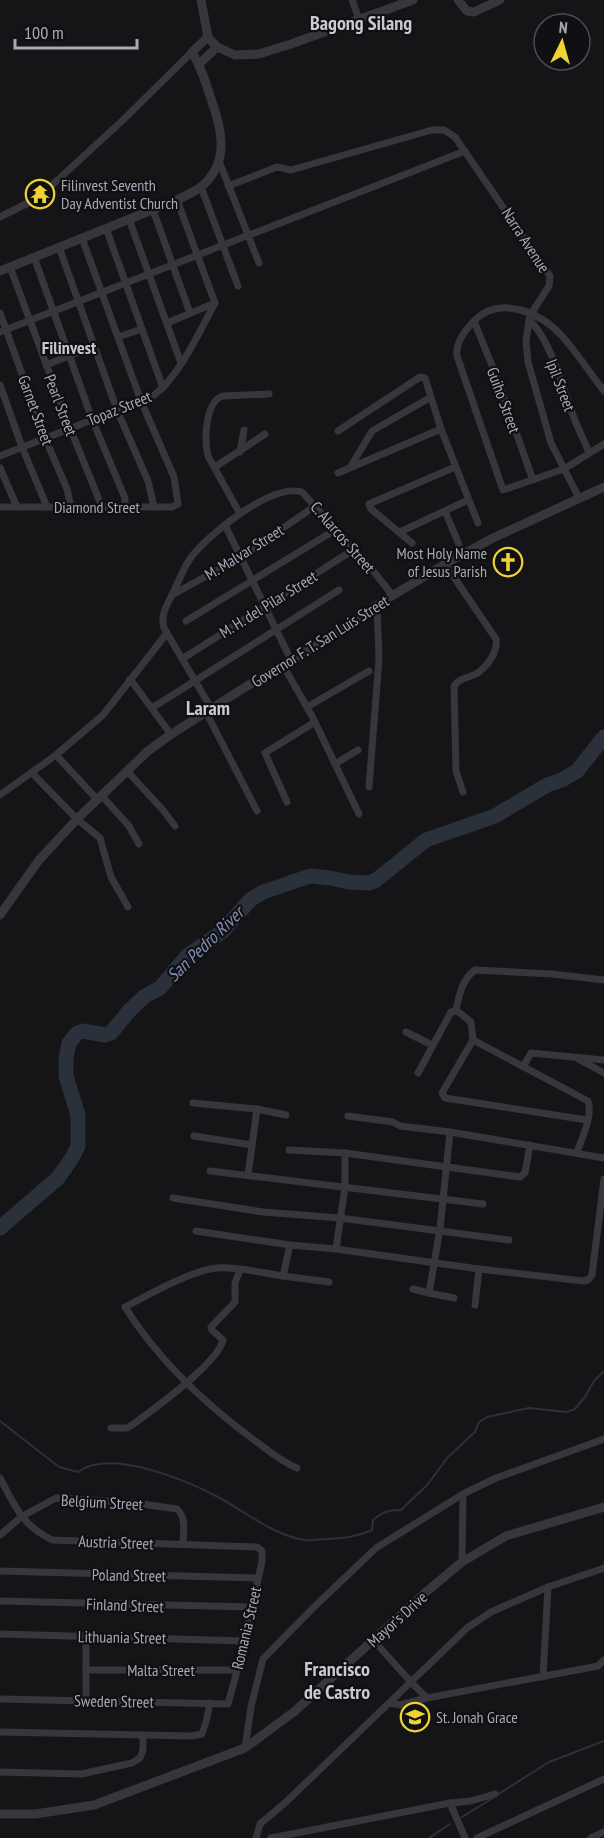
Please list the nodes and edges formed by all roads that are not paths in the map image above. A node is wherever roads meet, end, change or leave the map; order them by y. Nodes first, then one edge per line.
1 (201, 0) edge
2 (352, 0) edge
3 (413, 0) edge
4 (458, 0) edge
5 (500, 0) edge
6 (359, 19) junction
7 (208, 37) junction
8 (217, 47) junction
9 (192, 52) junction
10 (199, 64) junction
11 (465, 151) junction
12 (219, 161) junction
13 (228, 186) junction
14 (201, 187) junction
15 (177, 200) junction
16 (153, 210) junction
17 (0, 217) edge
18 (129, 219) junction
19 (106, 228) junction
20 (248, 235) junction
21 (82, 238) junction
22 (223, 245) junction
23 (59, 247) junction
24 (198, 255) junction
25 (33, 256) junction
26 (259, 263) dead end
27 (173, 264) junction
28 (10, 267) junction
29 (0, 270) edge
30 (148, 274) junction
31 (125, 283) junction
32 (238, 286) dead end
33 (102, 292) junction
34 (78, 302) junction
35 (215, 303) junction
36 (54, 311) junction
37 (0, 313) edge
38 (190, 313) junction
39 (530, 317) junction
40 (30, 320) junction
41 (474, 321) junction
42 (167, 323) junction
43 (142, 329) junction
44 (3, 331) edge
45 (118, 337) junction
46 (94, 346) junction
47 (70, 356) junction
48 (181, 363) junction
49 (46, 365) junction
50 (0, 385) edge
51 (163, 388) junction
52 (604, 392) edge
53 (269, 394) dead end
54 (431, 397) junction
55 (141, 400) junction
56 (117, 410) junction
57 (92, 419) junction
58 (70, 428) junction
59 (441, 429) junction
60 (244, 430) dead end
61 (338, 431) dead end
62 (265, 434) dead end
63 (45, 438) junction
64 (604, 444) edge
65 (22, 447) junction
66 (240, 452) junction
67 (589, 452) junction
68 (0, 456) edge
69 (351, 466) junction
70 (215, 467) junction
71 (454, 467) junction
72 (0, 468) edge
73 (564, 469) junction
74 (338, 473) dead end
75 (533, 480) junction
76 (604, 487) edge
77 (579, 498) junction
78 (468, 500) junction
79 (315, 506) junction
80 (0, 507) edge
81 (17, 507) junction
82 (47, 507) junction
83 (71, 507) junction
84 (102, 507) junction
85 (125, 507) junction
86 (154, 507) junction
87 (445, 511) junction
88 (240, 514) junction
89 (478, 523) dead end
90 (225, 525) junction
91 (335, 530) junction
92 (400, 532) junction
93 (412, 543) dead end
94 (353, 550) junction
95 (463, 554) junction
96 (241, 557) junction
97 (445, 564) junction
98 (252, 581) junction
99 (339, 590) dead end
100 (172, 595) junction
101 (393, 596) junction
102 (265, 606) junction
103 (377, 606) junction
104 (186, 621) dead end
105 (276, 631) junction
106 (167, 633) junction
107 (182, 659) junction
108 (287, 662) junction
109 (369, 670) dead end
110 (130, 679) junction
111 (195, 680) junction
112 (307, 707) junction
113 (152, 708) junction
114 (208, 710) junction
115 (315, 722) junction
116 (167, 729) dead end
117 (358, 750) dead end
118 (56, 754) junction
119 (335, 764) junction
120 (127, 771) junction
121 (32, 773) junction
122 (369, 787) dead end
123 (463, 792) dead end
124 (0, 795) edge
125 (98, 796) junction
126 (287, 802) dead end
127 (257, 811) dead end
128 (359, 814) dead end
129 (77, 819) junction
130 (175, 826) dead end
131 (139, 844) dead end
132 (128, 907) dead end
133 (0, 915) edge
134 (604, 980) edge
135 (456, 1010) junction
136 (406, 1032) dead end
137 (473, 1040) junction
138 (432, 1045) junction
139 (576, 1058) junction
140 (604, 1060) edge
141 (523, 1067) junction
142 (418, 1072) dead end
143 (604, 1073) edge
144 (193, 1103) dead end
145 (257, 1109) junction
146 (286, 1115) dead end
147 (348, 1116) dead end
148 (587, 1120) junction
149 (450, 1132) junction
150 (194, 1136) dead end
151 (530, 1144) junction
152 (252, 1145) junction
153 (290, 1150) dead end
154 (578, 1152) junction
155 (345, 1154) junction
156 (604, 1158) edge
157 (446, 1167) junction
158 (210, 1171) dead end
159 (248, 1175) junction
160 (604, 1179) edge
161 (345, 1186) junction
162 (173, 1198) dead end
163 (442, 1198) junction
164 (483, 1203) dead end
165 (340, 1218) junction
166 (440, 1229) junction
167 (196, 1231) dead end
168 (509, 1240) dead end
169 (290, 1245) junction
170 (336, 1249) junction
171 (434, 1263) junction
172 (479, 1269) junction
173 (240, 1270) junction
174 (283, 1276) junction
175 (329, 1282) dead end
176 (413, 1289) dead end
177 (429, 1293) junction
178 (454, 1298) dead end
179 (475, 1305) dead end
180 (187, 1384) junction
181 (111, 1428) dead end
182 (604, 1439) edge
183 (297, 1468) dead end
184 (0, 1478) edge
185 (463, 1494) junction
186 (604, 1508) edge
187 (21, 1517) junction
188 (0, 1535) edge
189 (183, 1544) junction
190 (262, 1551) joint
191 (462, 1562) junction
192 (604, 1568) edge
193 (0, 1572) edge
194 (258, 1578) junction
195 (548, 1587) junction
196 (0, 1601) edge
197 (251, 1607) junction
198 (0, 1634) edge
199 (86, 1637) junction
200 (373, 1640) junction
201 (245, 1641) junction
202 (604, 1660) edge
203 (86, 1670) junction
204 (237, 1670) junction
205 (543, 1677) junction
206 (411, 1682) junction
207 (428, 1698) junction
208 (0, 1699) edge
209 (86, 1701) junction
210 (210, 1703) junction
211 (390, 1703) junction
212 (228, 1704) joint
213 (0, 1732) edge
214 (143, 1735) junction
215 (245, 1748) junction
216 (0, 1772) edge
217 (604, 1779) edge
218 (495, 1794) dead end
219 (450, 1803) junction
220 (0, 1814) edge
221 (604, 1832) edge
222 (256, 1838) edge
223 (271, 1838) edge
224 (465, 1838) edge
225 (477, 1838) edge
226 (591, 1838) edge

1 - 7 street
2 - 6 street
3 - 6 street
4 - 5 street
6 - 8 street
7 - 8 street
7 - 9 street
8 - 10 street
9 - 10 street
9 - 17 street
10 - 12 street
11 - 13 street, Narra Avenue
11 - 20 street
11 - 39 street, Narra Avenue
12 - 13 street
12 - 14 street
13 - 20 street
14 - 15 street
14 - 22 street
15 - 16 street
15 - 24 street
16 - 18 street
16 - 27 street
18 - 19 street
18 - 30 street
19 - 21 street
19 - 31 street
20 - 22 street
20 - 26 street
21 - 23 street
21 - 33 street
22 - 24 street
22 - 32 street
23 - 25 street
23 - 34 street
24 - 27 street
24 - 35 street
25 - 28 street
25 - 36 street
27 - 30 street
27 - 38 street
28 - 29 street
28 - 40 street, Pearl Street
30 - 31 street
30 - 42 street
31 - 33 street
31 - 43 street
33 - 34 street
33 - 45 street
34 - 36 street
34 - 46 street
35 - 38 street
35 - 48 street, Topaz Street
36 - 40 street
36 - 47 street
37 - 44 street, Garnet Street
38 - 42 street
39 - 41 street
39 - 52 street
39 - 67 street, Ipil Street
39 - 73 street, Narra Avenue
40 - 44 street
40 - 49 street, Pearl Street
41 - 75 street, Guiho Street
41 - 75 street
42 - 48 street
43 - 45 street
43 - 51 street
44 - 63 street, Garnet Street
45 - 55 street
46 - 47 street
46 - 56 street
47 - 49 street
47 - 57 street
48 - 51 street, Topaz Street
49 - 58 street, Pearl Street
50 - 65 street
51 - 55 street, Topaz Street
53 - 70 street
54 - 59 street
54 - 61 street
54 - 69 street
55 - 56 street, Topaz Street
55 - 86 street, Diamond Street
56 - 57 street, Topaz Street
56 - 86 street
57 - 58 street, Topaz Street
57 - 85 street
58 - 63 street, Topaz Street
58 - 84 street, Pearl Street
59 - 69 street
59 - 71 street
60 - 66 street
62 - 66 street
63 - 65 street, Topaz Street
63 - 83 street, Garnet Street
64 - 67 street
65 - 68 street, Topaz Street
65 - 82 street
66 - 70 street
67 - 73 street
69 - 74 street
70 - 88 street
71 - 78 street
71 - 92 street
72 - 81 street
73 - 75 street
73 - 77 street, Narra Avenue
76 - 77 street, Governor F. T. San Luis Street
77 - 95 street, Governor F. T. San Luis Street
78 - 87 street
78 - 89 street
79 - 88 street, C. Alarcos Street
79 - 91 street, C. Alarcos Street
79 - 96 street, M. Malvar Street
80 - 81 street, Diamond Street
81 - 82 street, Diamond Street
82 - 83 street, Diamond Street
83 - 84 street, Diamond Street
84 - 85 street, Diamond Street
85 - 86 street, Diamond Street
87 - 92 street
87 - 95 street
88 - 90 street, C. Alarcos Street
90 - 96 street
90 - 100 street, C. Alarcos Street
91 - 94 street, C. Alarcos Street
91 - 98 street
92 - 93 street
94 - 101 street, C. Alarcos Street
94 - 102 street, M. H. del Pilar Street
95 - 97 street, Governor F. T. San Luis Street
96 - 98 street
96 - 100 street, M. Malvar Street
97 - 101 street, Governor F. T. San Luis Street
97 - 123 street
98 - 102 street
98 - 104 street
99 - 105 street
100 - 106 street, C. Alarcos Street
101 - 103 street, Governor F. T. San Luis Street
102 - 105 street
102 - 107 street, M. H. del Pilar Street
103 - 108 street, Governor F. T. San Luis Street
103 - 122 street
105 - 108 street
105 - 111 street
106 - 107 street
106 - 110 street
107 - 111 street
108 - 112 street
108 - 114 street, Governor F. T. San Luis Street
109 - 112 street
110 - 113 street
110 - 118 street
111 - 113 street
111 - 114 street
112 - 115 street
113 - 116 street
114 - 120 street, Governor F. T. San Luis Street
114 - 127 street
115 - 119 street
115 - 126 street
117 - 119 street
118 - 121 street
118 - 125 street
119 - 128 street
120 - 125 street, Governor F. T. San Luis Street
120 - 130 street
121 - 124 street
121 - 129 street
125 - 129 street, Governor F. T. San Luis Street
125 - 131 street
129 - 132 street
129 - 133 street, Governor F. T. San Luis Street
134 - 135 street
135 - 137 street
135 - 138 street
136 - 138 street
137 - 141 street
137 - 148 street
138 - 142 street
139 - 140 street
139 - 141 street
139 - 143 street
141 - 148 street
144 - 145 street
145 - 146 street
145 - 152 street
147 - 149 street
148 - 154 street
149 - 151 street
149 - 157 street
150 - 152 street
151 - 154 street
151 - 157 street
152 - 159 street
153 - 155 street
154 - 156 street
155 - 157 street
155 - 161 street
157 - 163 street
158 - 159 street
159 - 161 street
160 - 172 street
161 - 163 street
161 - 165 street
162 - 165 street
163 - 164 street
163 - 166 street
165 - 166 street
165 - 170 street
166 - 168 street
166 - 171 street
167 - 169 street
169 - 170 street
169 - 174 street
170 - 171 street
171 - 172 street
171 - 177 street
172 - 179 street
173 - 174 street
173 - 180 street
173 - 180 street
174 - 175 street
176 - 177 street
177 - 178 street
180 - 181 street
180 - 183 street
182 - 185 street
184 - 187 street, Austria Street
185 - 191 street
185 - 215 street
186 - 191 street, Mayor's Drive
187 - 188 street, Belgium Street
187 - 189 street, Austria Street
187 - 189 street, Belgium Street
189 - 190 street, Austria Street
190 - 194 street, Romania Street
191 - 200 street, Mayor's Drive
192 - 195 street
193 - 194 street, Poland Street
194 - 197 street, Romania Street
195 - 205 street
195 - 206 street
196 - 197 street, Finland Street
197 - 201 street, Romania Street
198 - 199 street, Lithuania Street
199 - 201 street, Lithuania Street
199 - 203 street
200 - 206 street
200 - 215 street, Mayor's Drive
201 - 204 street, Romania Street
202 - 205 street
203 - 204 street, Malta Street
203 - 209 street
204 - 212 street, Romania Street
205 - 207 street
206 - 207 street
206 - 211 street
207 - 211 street
208 - 209 street, Sweden Street
209 - 210 street, Sweden Street
210 - 212 street, Sweden Street
210 - 214 street
211 - 222 street
213 - 214 street
214 - 216 street
215 - 220 street, Mayor's Drive
217 - 225 street
218 - 219 street
219 - 223 street
219 - 224 street
221 - 226 street

